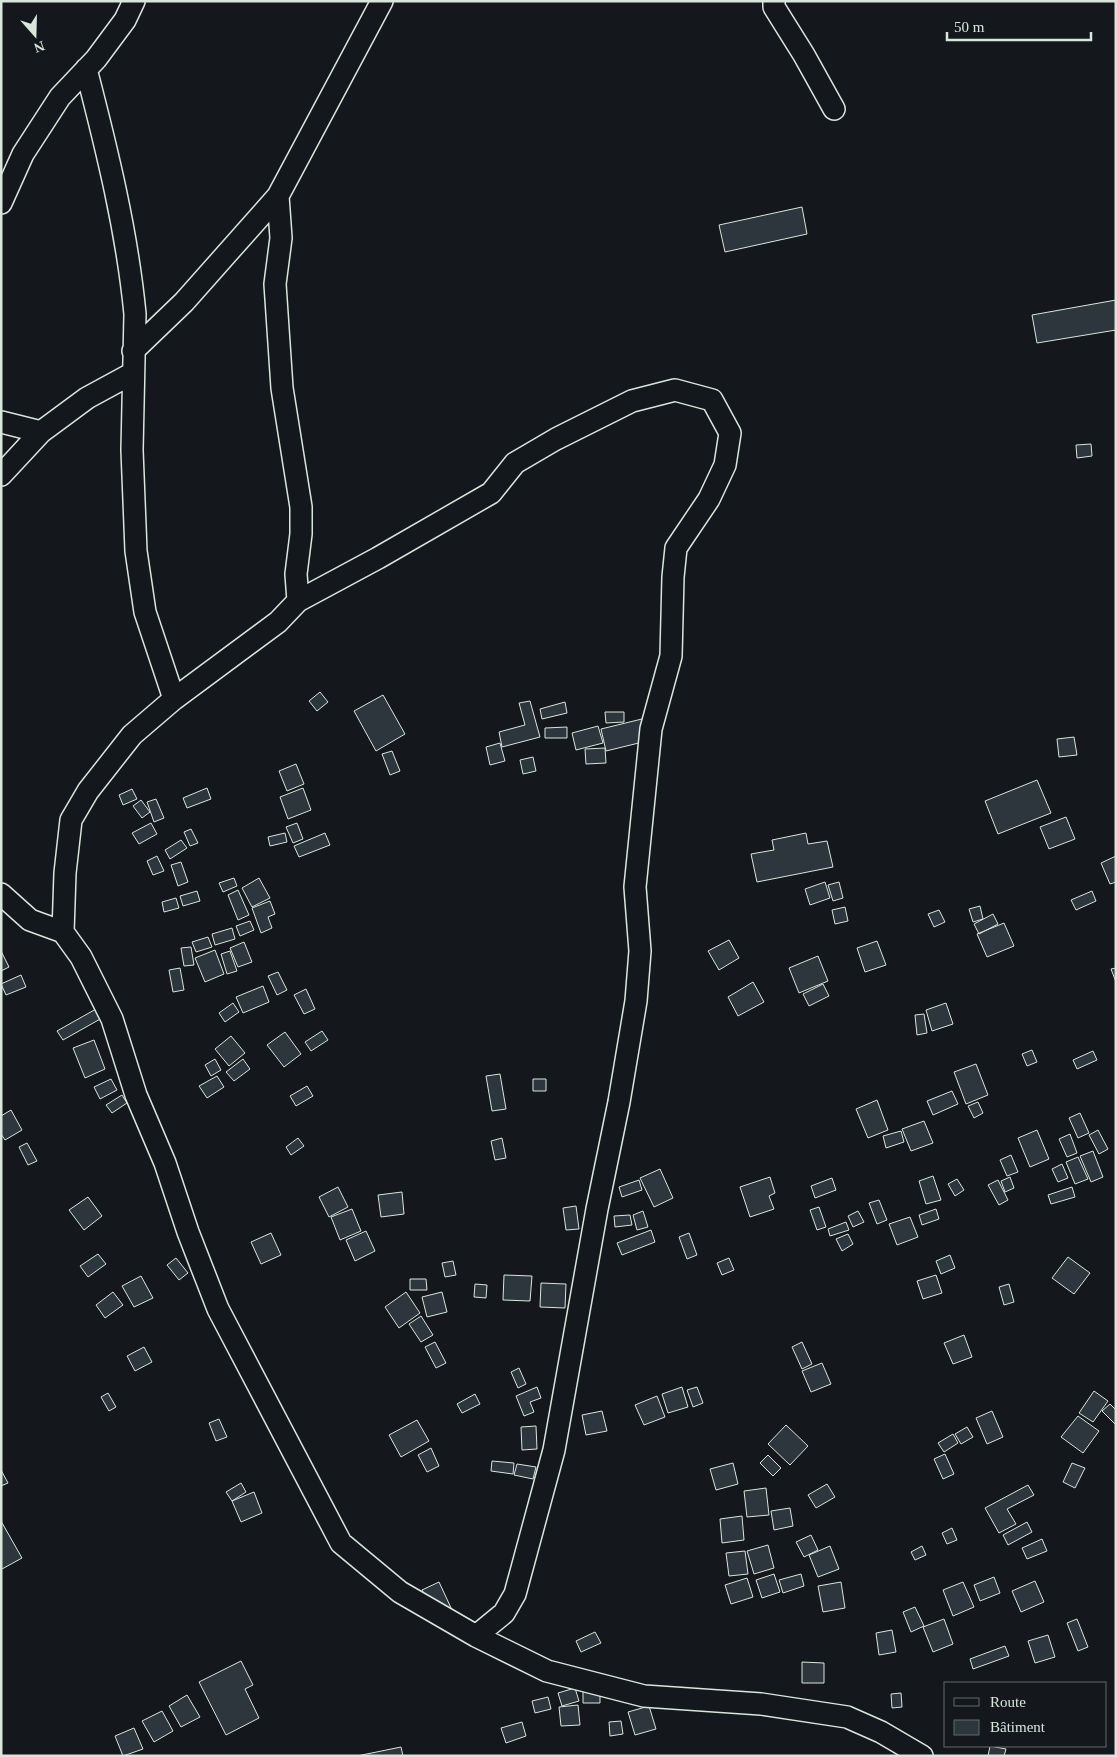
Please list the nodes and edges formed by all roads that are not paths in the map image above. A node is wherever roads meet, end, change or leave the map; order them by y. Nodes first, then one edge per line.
1 (134, 1) edge
2 (382, 1) edge
3 (771, 3) edge
4 (86, 69) junction
5 (834, 109) dead end
6 (278, 196) junction
7 (1, 203) edge
8 (133, 351) junction
9 (133, 373) junction
10 (1, 422) edge
11 (41, 432) junction
12 (1, 474) edge
13 (298, 600) junction
14 (174, 699) junction
15 (1, 894) edge
16 (63, 932) junction
17 (476, 1636) junction
18 (922, 1756) edge

1 - 4 street
2 - 6 street
3 - 5 street
4 - 7 street
4 - 8 street
6 - 8 street
6 - 13 street
8 - 9 street
9 - 11 street
9 - 14 street
10 - 11 street
11 - 12 street
13 - 14 street
13 - 17 street
14 - 16 street
15 - 16 street
16 - 17 street
17 - 18 street

